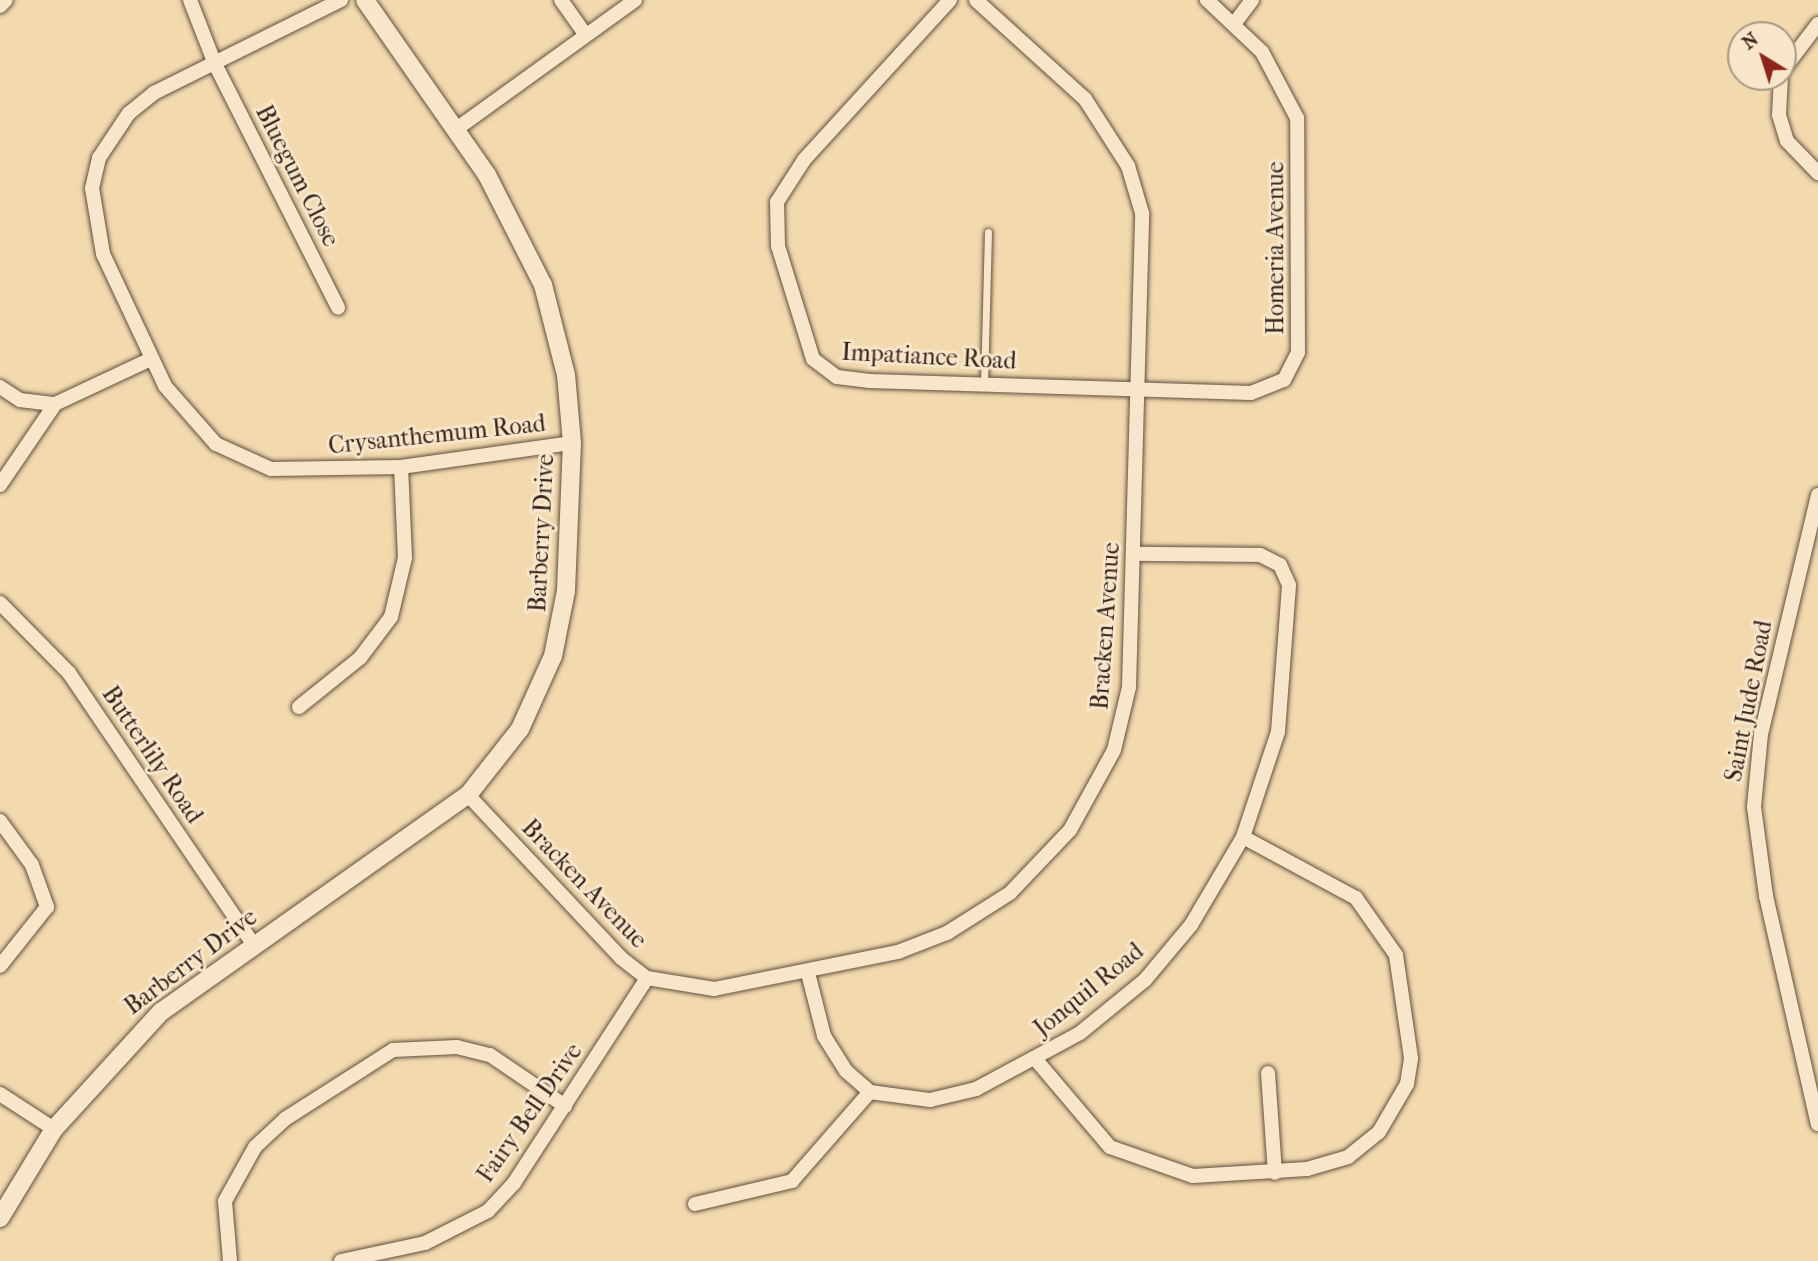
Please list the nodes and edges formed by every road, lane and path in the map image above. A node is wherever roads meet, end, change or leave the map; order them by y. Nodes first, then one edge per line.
1 (6, 0) edge
2 (190, 0) edge
3 (341, 0) edge
4 (365, 0) edge
5 (561, 0) edge
6 (635, 0) edge
7 (950, 0) edge
8 (976, 0) edge
9 (1207, 0) edge
10 (1252, 0) edge
11 (0, 6) edge
12 (1234, 23) junction
13 (1818, 24) edge
14 (585, 34) junction
15 (1797, 52) edge
16 (215, 64) junction
17 (1781, 91) edge
18 (455, 130) junction
19 (1818, 173) edge
20 (988, 232) dead end
21 (338, 308) dead end
22 (151, 359) junction
23 (984, 384) junction
24 (0, 387) edge
25 (1142, 389) junction
26 (55, 404) junction
27 (572, 443) junction
28 (401, 467) junction
29 (0, 485) edge
30 (1818, 499) edge
31 (1136, 554) junction
32 (0, 603) edge
33 (299, 707) dead end
34 (468, 795) junction
35 (0, 821) edge
36 (1243, 837) junction
37 (253, 944) junction
38 (0, 966) edge
39 (808, 973) junction
40 (647, 978) junction
41 (1037, 1061) junction
42 (1268, 1073) dead end
43 (870, 1092) junction
44 (0, 1094) edge
45 (565, 1106) junction
46 (1818, 1124) edge
47 (54, 1129) junction
48 (1275, 1172) junction
49 (695, 1205) dead end
50 (0, 1218) edge
51 (230, 1261) edge
52 (341, 1261) edge

1 - 11 street
2 - 16 street, Bluegum Close
3 - 16 street, Crysanthemum Road
4 - 18 street, Barberry Drive
5 - 14 street
6 - 14 street
7 - 23 street, Impatiance Road
8 - 25 street, Bracken Avenue
9 - 12 street, Homeria Avenue
10 - 12 street
12 - 25 street, Homeria Avenue
13 - 15 street
14 - 18 street
16 - 21 street, Bluegum Close
16 - 22 street, Crysanthemum Road
17 - 19 street
18 - 27 street, Barberry Drive
20 - 23 lane
22 - 26 street
22 - 28 street, Crysanthemum Road
23 - 25 street, Impatiance Road
24 - 26 street
25 - 31 street, Bracken Avenue
26 - 29 street
27 - 28 street, Crysanthemum Road
27 - 34 street, Barberry Drive
28 - 33 street
30 - 46 street, Saint Jude Road
31 - 36 street, Jonquil Road
31 - 39 street, Bracken Avenue
32 - 37 street, Butterlily Road
34 - 37 street, Barberry Drive
34 - 40 street, Bracken Avenue
35 - 38 street
36 - 41 street, Jonquil Road
36 - 48 street
37 - 47 street, Barberry Drive
39 - 40 street, Bracken Avenue
39 - 43 street
40 - 45 street, Fairy Bell Drive
41 - 43 street, Jonquil Road
41 - 48 street
42 - 48 street
43 - 49 street
44 - 47 street
45 - 51 street
45 - 52 street, Fairy Bell Drive
47 - 50 street, Barberry Drive

